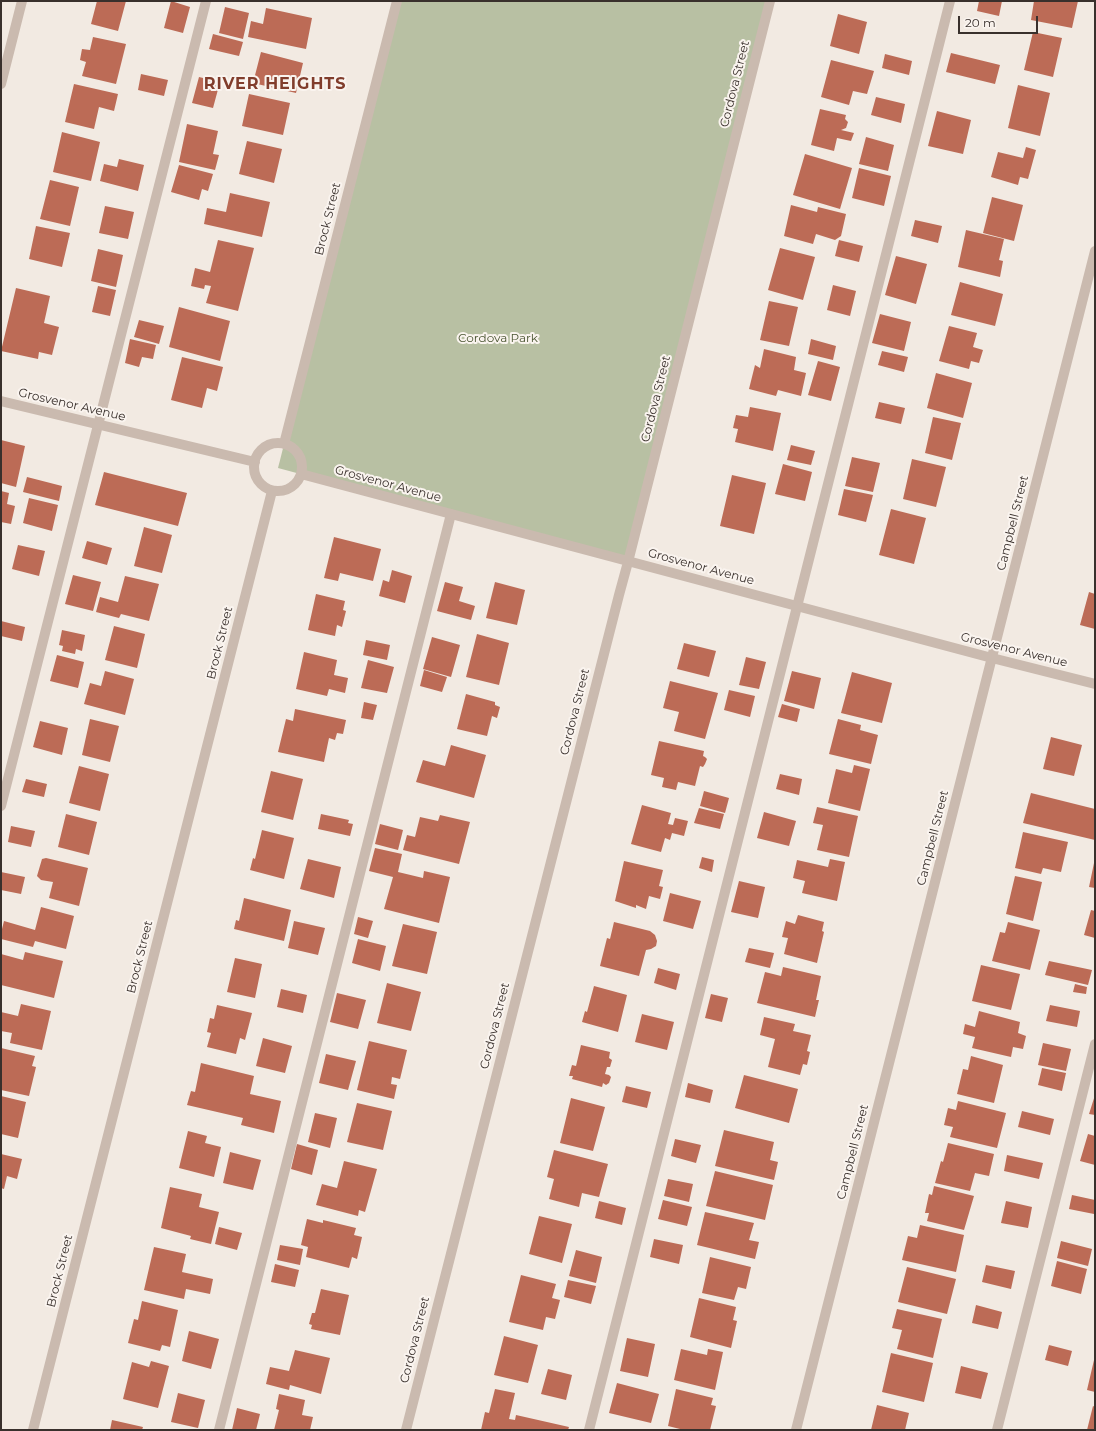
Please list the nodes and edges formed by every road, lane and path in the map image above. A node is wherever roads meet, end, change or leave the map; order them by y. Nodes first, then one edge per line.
1 (22, 1) edge
2 (206, 1) edge
3 (397, 1) edge
4 (770, 1) edge
5 (950, 1) edge
6 (1, 84) edge
7 (1095, 252) edge
8 (1, 401) edge
9 (98, 424) junction
10 (284, 444) junction
11 (254, 462) junction
12 (301, 474) junction
13 (272, 490) junction
14 (451, 514) junction
15 (628, 562) junction
16 (798, 606) junction
17 (992, 658) junction
18 (1095, 684) edge
19 (1, 806) edge
20 (1095, 1044) edge
21 (34, 1430) edge
22 (219, 1430) edge
23 (406, 1430) edge
24 (589, 1430) edge
25 (796, 1430) edge
26 (996, 1430) edge

1 - 6 street
2 - 9 street
3 - 10 street, Brock Street
4 - 15 street, Cordova Street
5 - 16 street
7 - 17 street, Campbell Street
8 - 9 street, Grosvenor Avenue
9 - 11 street, Grosvenor Avenue
9 - 19 street
10 - 11 street
10 - 12 street
11 - 13 street
12 - 13 street
12 - 14 street, Grosvenor Avenue
13 - 21 street, Brock Street
14 - 15 street, Grosvenor Avenue
14 - 22 street
15 - 16 street, Grosvenor Avenue
15 - 23 street, Cordova Street
16 - 17 street, Grosvenor Avenue
16 - 24 street
17 - 18 street, Grosvenor Avenue
17 - 25 street, Campbell Street
20 - 26 street

